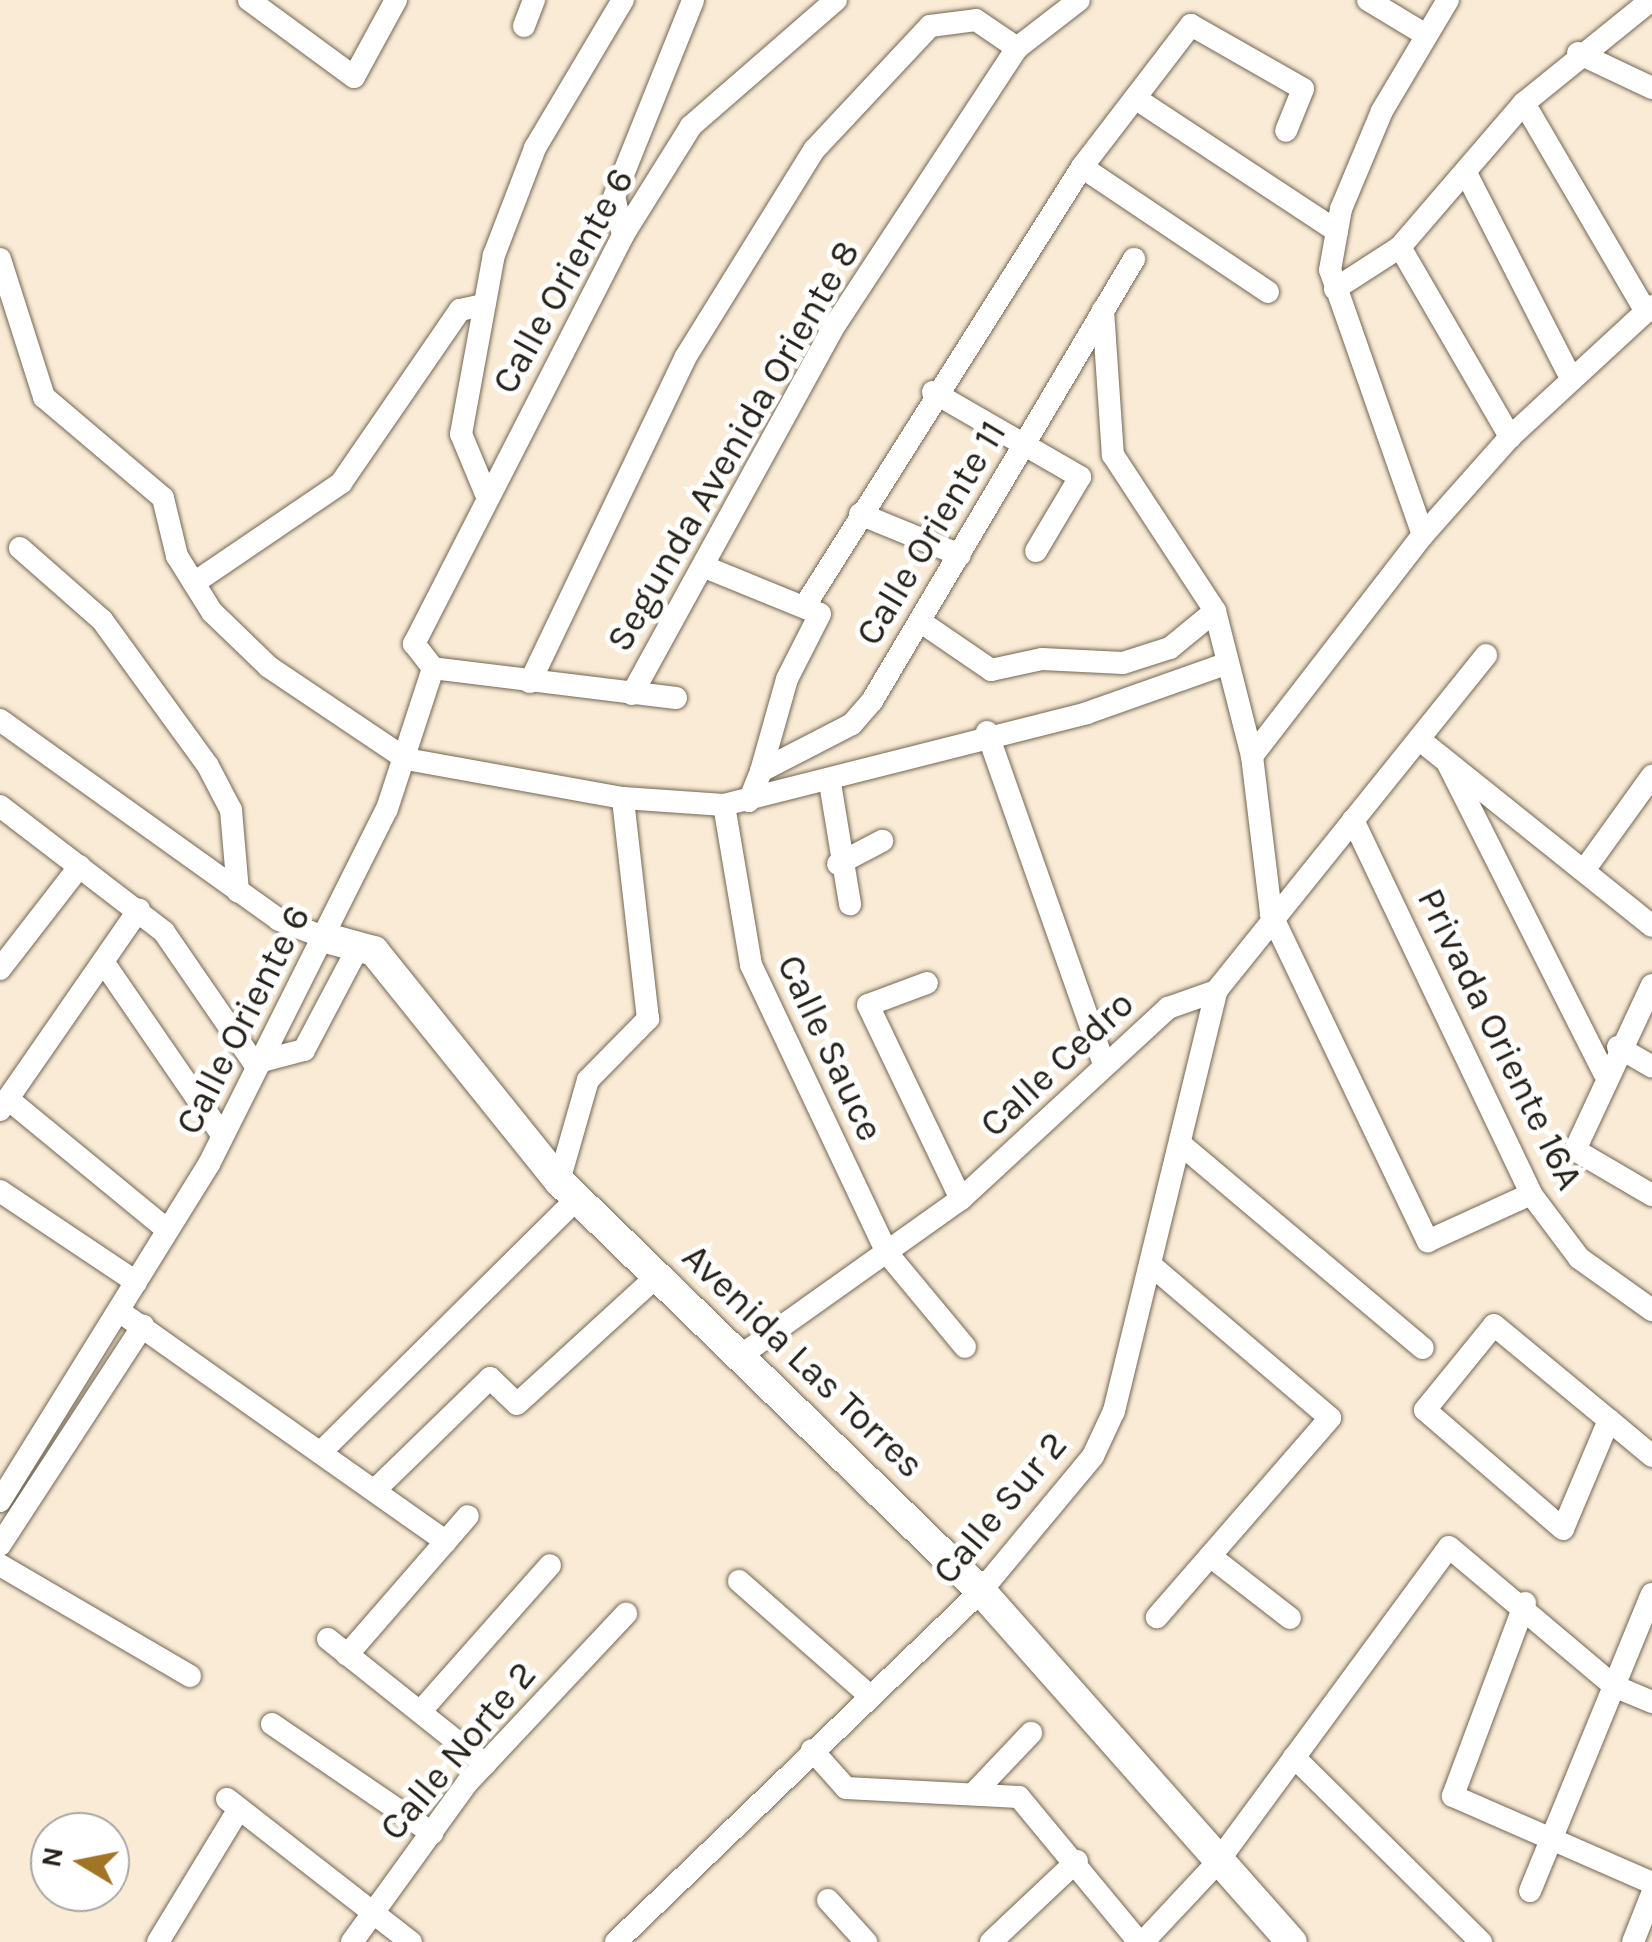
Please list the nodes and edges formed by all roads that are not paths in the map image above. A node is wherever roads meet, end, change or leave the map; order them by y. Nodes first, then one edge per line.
1 (249, 0) edge
2 (396, 0) edge
3 (534, 0) edge
4 (623, 0) edge
5 (693, 0) edge
6 (836, 0) edge
7 (1079, 0) edge
8 (1368, 0) edge
9 (1448, 0) edge
10 (1651, 0) edge
11 (524, 26) dead end
12 (1426, 34) junction
13 (1017, 48) junction
14 (1578, 53) junction
15 (1652, 88) edge
16 (1134, 98) junction
17 (1524, 103) junction
18 (1286, 131) dead end
19 (1082, 167) junction
20 (1466, 173) junction
21 (1337, 231) junction
22 (623, 235) junction
23 (1400, 247) junction
24 (0, 259) edge
25 (1134, 259) dead end
26 (1336, 289) junction
27 (1268, 292) dead end
28 (484, 306) junction
29 (1649, 309) edge
30 (1104, 310) junction
31 (1571, 378) junction
32 (933, 392) junction
33 (1510, 438) junction
34 (1025, 444) junction
35 (486, 494) junction
36 (860, 514) junction
37 (1423, 535) junction
38 (20, 548) dead end
39 (1036, 552) dead end
40 (960, 555) junction
41 (706, 567) junction
42 (194, 582) junction
43 (1216, 611) junction
44 (812, 613) junction
45 (921, 622) junction
46 (1486, 656) dead end
47 (1225, 664) junction
48 (433, 668) junction
49 (530, 682) junction
50 (632, 694) junction
51 (676, 698) dead end
52 (0, 720) edge
53 (987, 732) junction
54 (1420, 740) junction
55 (1252, 756) junction
56 (406, 759) junction
57 (1448, 764) junction
58 (761, 772) junction
59 (1652, 776) edge
60 (830, 783) junction
61 (623, 798) junction
62 (749, 800) junction
63 (724, 804) junction
64 (3, 813) edge
65 (1353, 820) junction
66 (882, 841) dead end
67 (838, 864) junction
68 (80, 866) junction
69 (1584, 869) junction
70 (238, 892) junction
71 (850, 904) dead end
72 (139, 909) junction
73 (1271, 914) junction
74 (1652, 926) edge
75 (326, 938) junction
76 (360, 944) junction
77 (104, 963) junction
78 (0, 969) edge
79 (927, 984) dead end
80 (1652, 986) edge
81 (1216, 991) junction
82 (1618, 1047) junction
83 (254, 1063) junction
84 (1104, 1065) junction
85 (1652, 1067) edge
86 (1604, 1073) junction
87 (4, 1105) edge
88 (220, 1132) junction
89 (1184, 1147) junction
90 (568, 1190) junction
91 (0, 1191) edge
92 (1531, 1194) junction
93 (1652, 1194) edge
94 (961, 1199) junction
95 (164, 1227) junction
96 (887, 1253) junction
97 (1152, 1266) junction
98 (658, 1276) junction
99 (136, 1282) junction
100 (1652, 1310) edge
101 (119, 1311) junction
102 (144, 1326) junction
103 (965, 1347) dead end
104 (1423, 1348) dead end
105 (740, 1356) junction
106 (73, 1382) junction
107 (84, 1410) junction
108 (1609, 1420) junction
109 (324, 1449) junction
110 (1652, 1456) edge
111 (376, 1488) junction
112 (0, 1501) edge
113 (468, 1516) dead end
114 (446, 1542) junction
115 (0, 1545) edge
116 (1210, 1556) junction
117 (550, 1564) dead end
118 (0, 1565) edge
119 (738, 1580) dead end
120 (981, 1591) junction
121 (1652, 1594) edge
122 (1525, 1603) junction
123 (626, 1614) dead end
124 (1158, 1617) dead end
125 (1290, 1618) dead end
126 (328, 1639) dead end
127 (347, 1654) junction
128 (190, 1676) dead end
129 (1614, 1686) junction
130 (870, 1696) junction
131 (1652, 1702) edge
132 (420, 1712) junction
133 (272, 1724) dead end
134 (1031, 1734) dead end
135 (812, 1750) junction
136 (1294, 1757) junction
137 (485, 1764) junction
138 (974, 1793) junction
139 (432, 1833) junction
140 (1545, 1841) junction
141 (1077, 1861) junction
142 (1216, 1864) junction
143 (1652, 1884) edge
144 (1530, 1891) dead end
145 (1652, 1894) edge
146 (828, 1900) dead end
147 (370, 1911) junction
148 (158, 1942) edge
149 (352, 1942) edge
150 (411, 1942) edge
151 (616, 1942) edge
152 (866, 1942) edge
153 (992, 1942) edge
154 (1140, 1942) edge
155 (1292, 1942) edge
156 (1482, 1942) edge
157 (1632, 1942) edge

1 - 2 street
3 - 11 street
4 - 28 street
5 - 22 street
6 - 22 street, Calle Oriente 6
7 - 13 street, Segunda Avenida Oriente 8
8 - 12 street
9 - 12 street
10 - 14 street
12 - 21 street
13 - 41 street, Segunda Avenida Oriente 8
13 - 49 street
14 - 15 street
14 - 17 street
16 - 18 street
16 - 19 street
16 - 21 street
17 - 20 street
17 - 29 street
19 - 27 street
19 - 32 street
20 - 23 street
20 - 31 street
21 - 26 street
22 - 35 street, Calle Oriente 6
23 - 26 street
23 - 33 street
24 - 42 street
25 - 30 street, Calle Oriente 11
26 - 37 street
28 - 35 street
28 - 42 street
29 - 31 street
30 - 34 street, Calle Oriente 11
30 - 43 street
31 - 33 street
32 - 34 street
32 - 36 street
33 - 37 street
34 - 39 street
34 - 40 street, Calle Oriente 11
35 - 48 street, Calle Oriente 6
36 - 40 street
36 - 44 street
37 - 55 street
38 - 70 street
40 - 45 street, Calle Oriente 11
41 - 44 street
41 - 50 street, Segunda Avenida Oriente 8
42 - 56 street
43 - 45 street
43 - 47 street
44 - 58 street
45 - 58 street, Calle Oriente 11
46 - 54 street
47 - 53 street
47 - 55 street
48 - 49 street
48 - 56 street, Calle Oriente 6
49 - 50 street
50 - 51 street
52 - 70 street
53 - 60 street
53 - 84 street
54 - 57 street
54 - 65 street
55 - 73 street
56 - 61 street
56 - 75 street, Calle Oriente 6
57 - 69 street
57 - 86 street
58 - 62 street
59 - 69 street
60 - 62 street
60 - 67 street
61 - 63 street
61 - 90 street
62 - 63 street
63 - 96 street, Calle Sauce
64 - 68 street
65 - 73 street
65 - 92 street, Privada Oriente 16A
66 - 67 street
67 - 71 street
68 - 72 street
68 - 78 street
69 - 74 street
70 - 75 street
72 - 77 street
72 - 83 street
73 - 81 street
73 - 92 street
75 - 76 main road
75 - 83 street, Calle Oriente 6
76 - 83 street
76 - 90 main road, Avenida Las Torres
77 - 87 street
77 - 88 street
79 - 94 street
80 - 82 street
81 - 84 street, Calle Cedro
81 - 89 street, Calle Sur 2
82 - 85 street
82 - 86 street
83 - 88 street, Calle Oriente 6
84 - 94 street, Calle Cedro
86 - 93 street
87 - 95 street
88 - 95 street, Calle Oriente 6
89 - 97 street, Calle Sur 2
89 - 104 street
90 - 98 main road, Avenida Las Torres
90 - 109 street
91 - 99 street
92 - 100 street, Privada Oriente 16A
94 - 96 street, Calle Cedro
95 - 99 street, Calle Oriente 6
96 - 103 street, Calle Sauce
96 - 105 street, Calle Cedro
97 - 116 street
97 - 120 street, Calle Sur 2
98 - 105 main road, Avenida Las Torres
98 - 111 street
99 - 101 street, Calle Oriente 6
101 - 102 street
101 - 106 street, Calle Oriente 6
102 - 107 street
102 - 109 street
105 - 120 main road, Avenida Las Torres
106 - 107 street
106 - 112 street, Calle Oriente 6
107 - 115 street
108 - 108 street
108 - 110 street
109 - 111 street
111 - 114 street
113 - 114 street
114 - 127 street
116 - 124 street
116 - 125 street
117 - 132 street
118 - 128 street
119 - 130 street
120 - 130 street, Calle Sur 2
120 - 142 main road, Avenida Las Torres
121 - 129 street
122 - 129 street
122 - 136 street
122 - 140 street
123 - 137 street, Calle Norte 2
126 - 127 street
127 - 132 street
129 - 131 street
129 - 140 street
130 - 135 street, Calle Sur 2
132 - 137 street
133 - 139 street
134 - 138 street
135 - 138 street
135 - 151 street, Calle Sur 2
136 - 142 street
136 - 156 street
137 - 139 street, Calle Norte 2
138 - 141 street
139 - 147 street, Calle Norte 2
140 - 143 street
140 - 144 street
141 - 153 street
141 - 154 street
142 - 154 street
142 - 155 main road, Avenida Las Torres
145 - 157 street
146 - 152 street
147 - 148 street
147 - 149 street, Calle Norte 2
147 - 150 street

